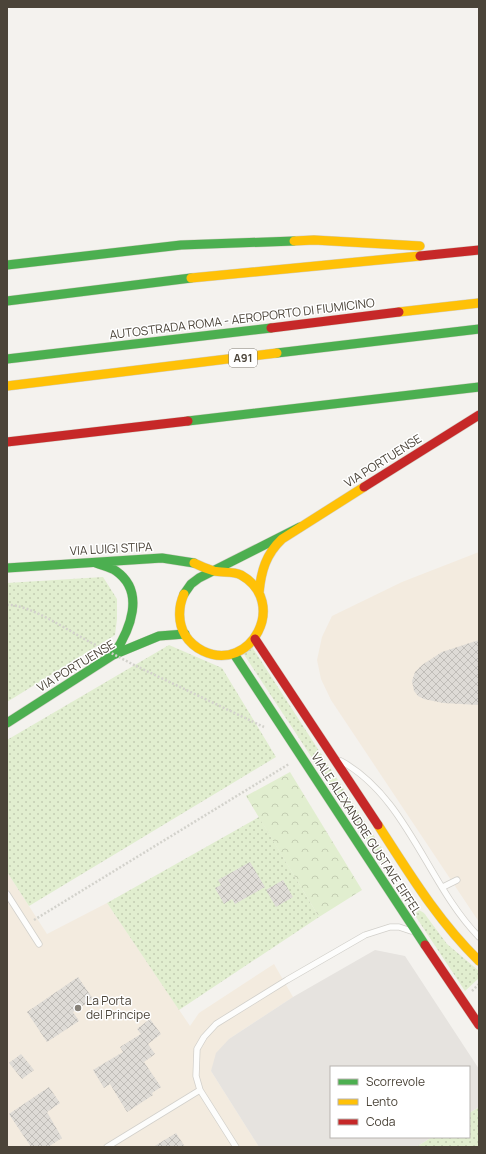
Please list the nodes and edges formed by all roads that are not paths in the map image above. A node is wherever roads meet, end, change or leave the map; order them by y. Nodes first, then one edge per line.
1 (479, 249) edge
2 (7, 265) edge
3 (7, 301) edge
4 (479, 302) edge
5 (479, 329) edge
6 (7, 359) edge
7 (7, 386) edge
8 (479, 387) edge
9 (479, 415) edge
10 (7, 442) edge
11 (300, 527) junction
12 (92, 562) junction
13 (7, 568) edge
14 (215, 571) junction
15 (259, 593) junction
16 (185, 634) junction
17 (256, 639) junction
18 (234, 654) junction
19 (113, 655) junction
20 (7, 723) edge
21 (333, 756) junction
22 (457, 880) dead end
23 (443, 887) junction
24 (7, 894) edge
25 (416, 933) junction
26 (479, 937) edge
27 (39, 944) dead end
28 (479, 961) edge
29 (479, 1025) edge
30 (200, 1090) junction
31 (107, 1147) edge
32 (236, 1147) edge

1 - 2 main road
1 - 3 main road
4 - 6 main road, AUTOSTRADA ROMA - AEROPORTO DI FIUMICINO / A91
5 - 7 main road, A91
8 - 10 main road
9 - 11 main road, VIA PORTUENSE
11 - 14 main road, VIA PORTUENSE
11 - 15 main road, VIA PORTUENSE
12 - 13 main road, VIA LUIGI STIPA
12 - 14 main road, VIA LUIGI STIPA
12 - 19 main road
14 - 15 main road, VIA PORTUENSE
14 - 16 main road, VIA PORTUENSE
15 - 17 main road, VIA PORTUENSE
16 - 18 main road, VIA PORTUENSE
16 - 19 main road, VIA PORTUENSE
17 - 18 main road, VIA PORTUENSE
17 - 21 main road, VIALE ALEXANDRE GUSTAVE EIFFEL
18 - 25 main road, VIALE ALEXANDRE GUSTAVE EIFFEL
19 - 20 main road, VIA PORTUENSE
21 - 23 lane
21 - 28 main road, VIALE ALEXANDRE GUSTAVE EIFFEL
22 - 23 lane
23 - 26 lane
24 - 27 lane
25 - 29 main road, VIALE ALEXANDRE GUSTAVE EIFFEL
25 - 30 lane
30 - 31 lane
30 - 32 lane

